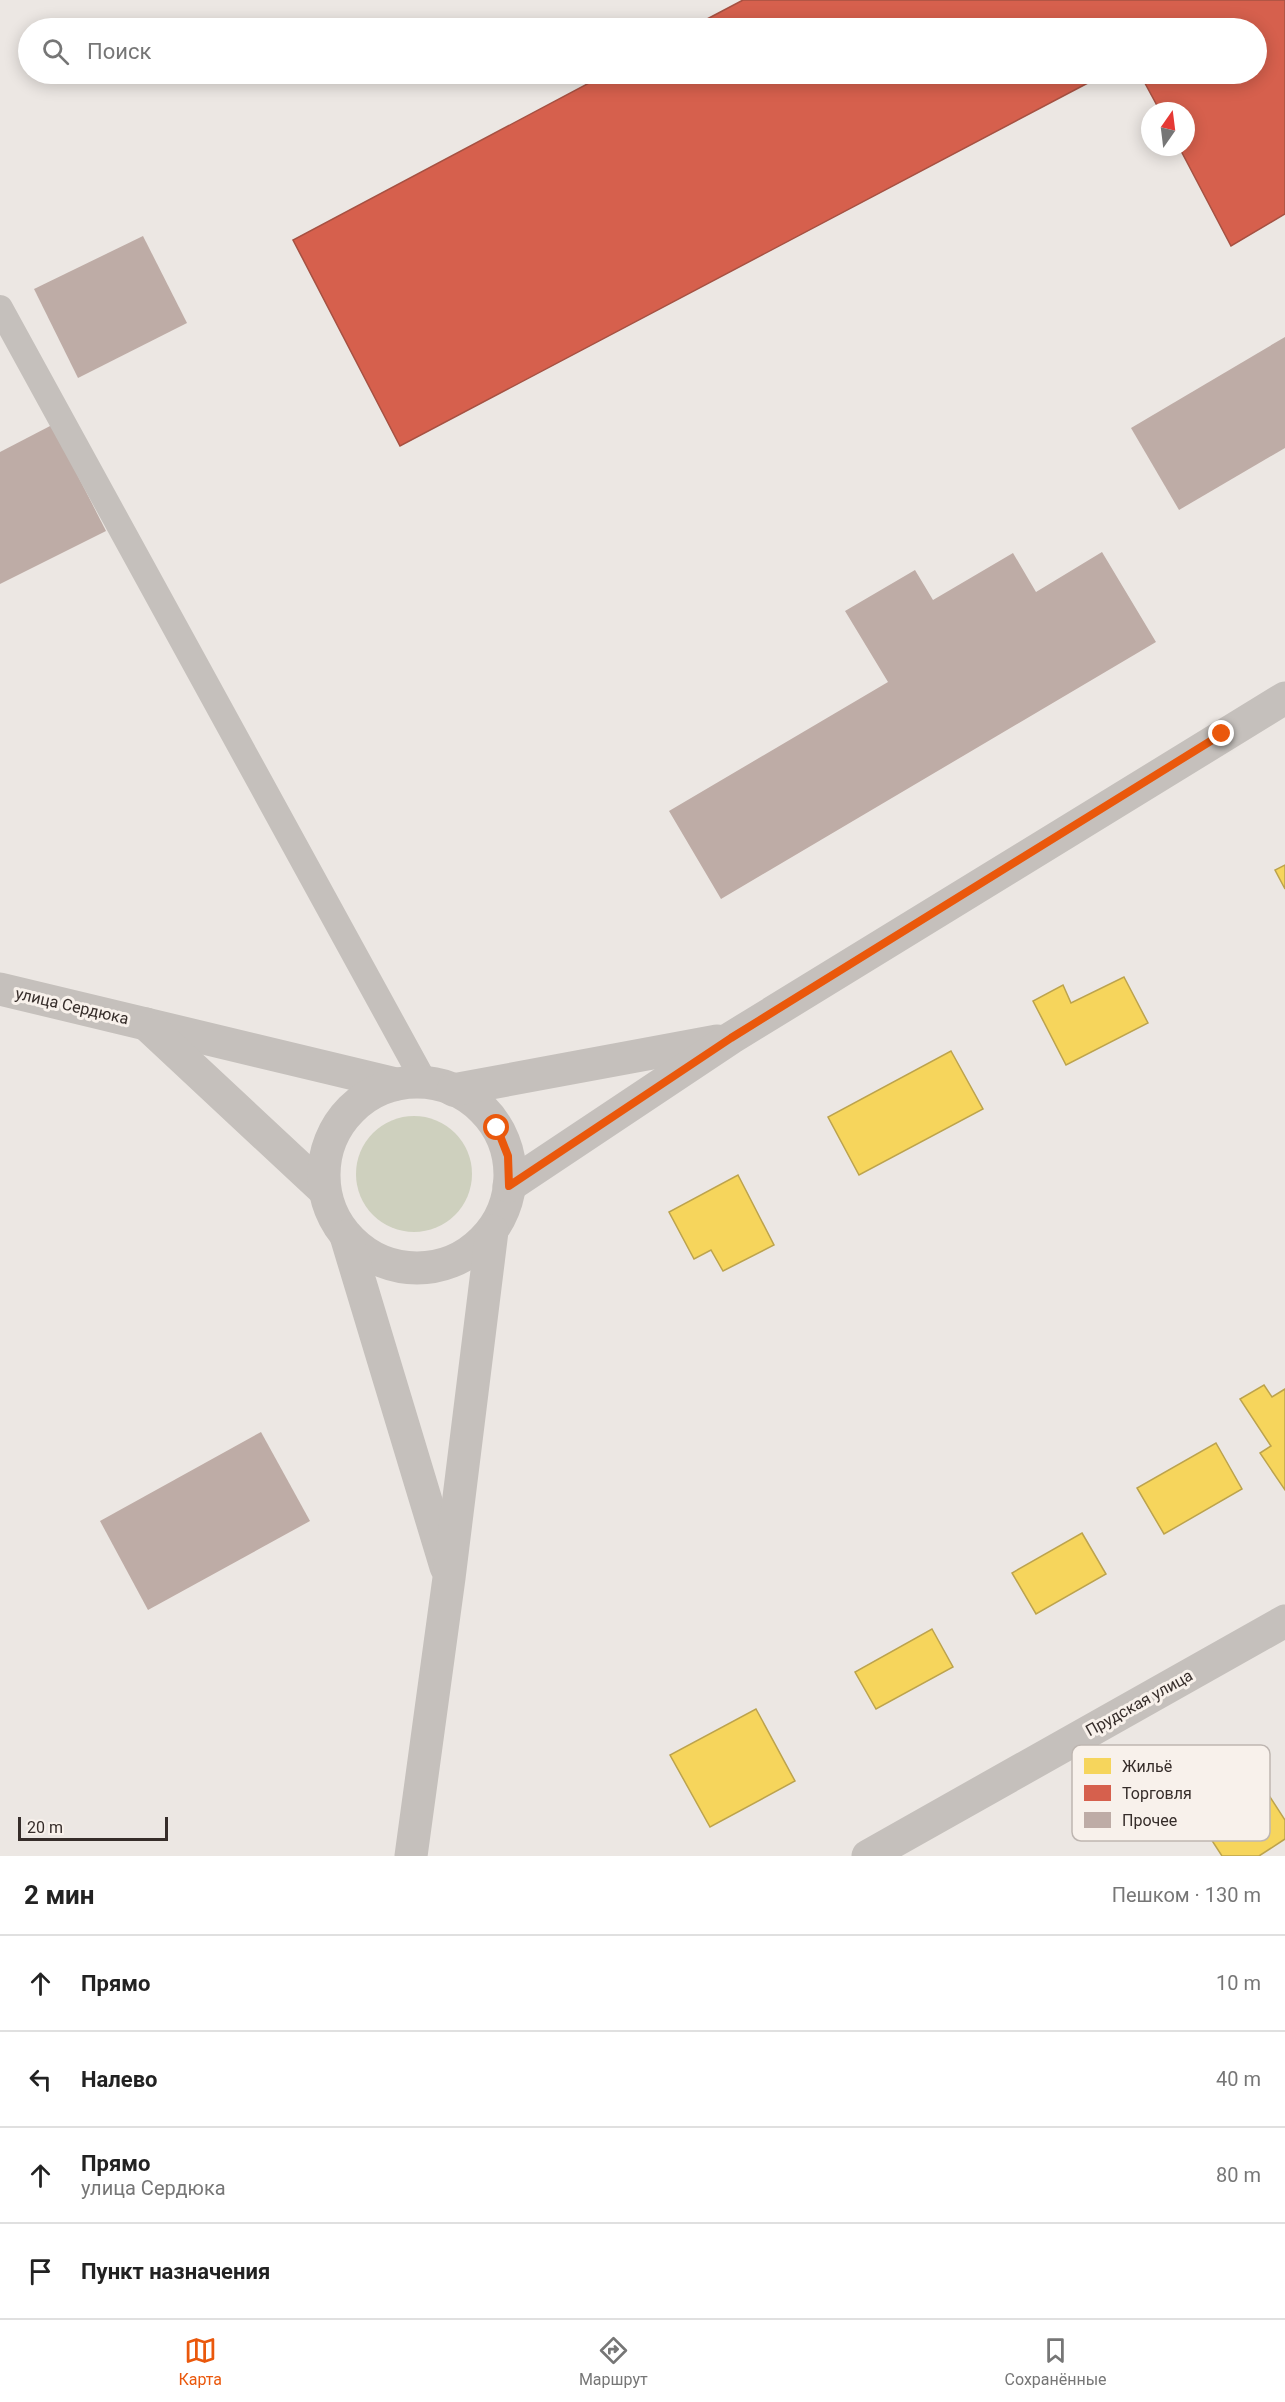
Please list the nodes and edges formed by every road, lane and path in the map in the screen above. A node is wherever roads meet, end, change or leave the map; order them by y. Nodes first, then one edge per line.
1 (0, 308) edge
2 (1285, 698) edge
3 (0, 989) edge
4 (145, 1023) junction
5 (731, 1038) junction
6 (425, 1086) junction
7 (509, 1186) junction
8 (324, 1190) junction
9 (492, 1231) junction
10 (346, 1236) junction
11 (449, 1578) junction
12 (1285, 1621) edge
13 (411, 1856) edge
14 (868, 1856) edge

1 - 6 lane
2 - 5 street
3 - 4 street, улица Сердюка
4 - 6 street, улица Сердюка
4 - 8 street
5 - 6 street
5 - 7 street
6 - 7 street
6 - 8 street
7 - 9 street
8 - 10 street
9 - 10 street
9 - 11 street
10 - 11 street
11 - 13 street
12 - 14 street, Прудская улица

